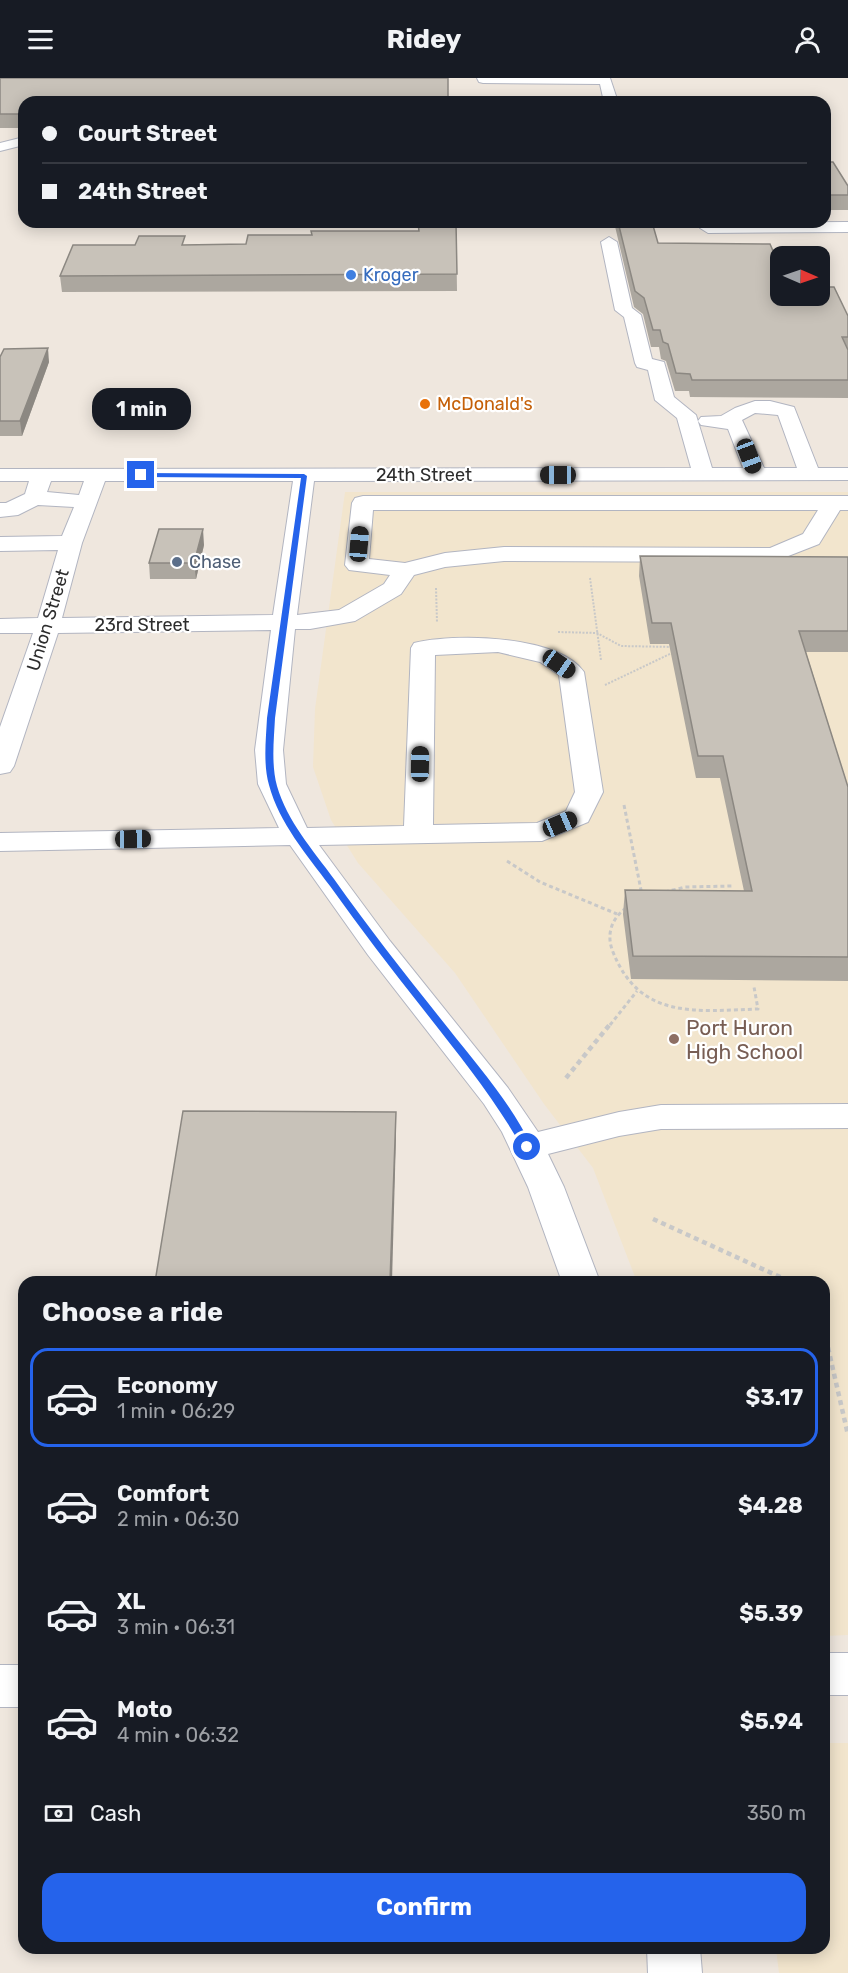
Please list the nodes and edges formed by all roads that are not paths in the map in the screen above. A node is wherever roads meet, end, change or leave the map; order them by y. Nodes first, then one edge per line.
1 (483, 83) edge
2 (609, 96) edge
3 (18, 142) edge
4 (0, 147) edge
5 (831, 227) edge
6 (848, 227) edge
7 (609, 242) dead end
8 (688, 421) junction
9 (727, 421) junction
10 (848, 474) edge
11 (0, 475) edge
12 (42, 475) junction
13 (97, 475) junction
14 (704, 475) junction
15 (756, 475) junction
16 (810, 475) junction
17 (304, 476) junction
18 (35, 498) junction
19 (87, 502) junction
20 (841, 503) edge
21 (0, 510) edge
22 (71, 543) junction
23 (0, 544) edge
24 (405, 570) junction
25 (285, 624) junction
26 (48, 625) junction
27 (0, 626) edge
28 (0, 766) edge
29 (418, 833) junction
30 (297, 835) junction
31 (0, 842) edge
32 (848, 1116) edge
33 (527, 1147) junction
34 (579, 1276) edge
35 (830, 1674) edge
36 (848, 1674) edge
37 (0, 1686) edge
38 (18, 1686) edge
39 (673, 1954) edge
40 (675, 1973) edge

1 - 2 street
3 - 4 street
5 - 6 street
7 - 8 street
8 - 9 street
8 - 14 street
9 - 15 street
9 - 16 street
10 - 16 street, 24th Street
11 - 12 street, 24th Street
12 - 13 street, 24th Street
12 - 18 street
13 - 17 street, 24th Street
13 - 19 street, Union Street
14 - 15 street, 24th Street
14 - 17 street, 24th Street
15 - 16 street, 24th Street
17 - 25 street
18 - 19 street
18 - 21 street
19 - 22 street, Union Street
20 - 24 street
20 - 24 street
22 - 23 street
22 - 26 street, Union Street
24 - 25 street, 23rd Street
25 - 26 street, 23rd Street
25 - 30 street
26 - 27 street, 23rd Street
26 - 28 street, Union Street
29 - 29 street
29 - 30 street
30 - 31 street
30 - 33 street
32 - 33 street
33 - 34 street
35 - 36 street
37 - 38 street
39 - 40 street

